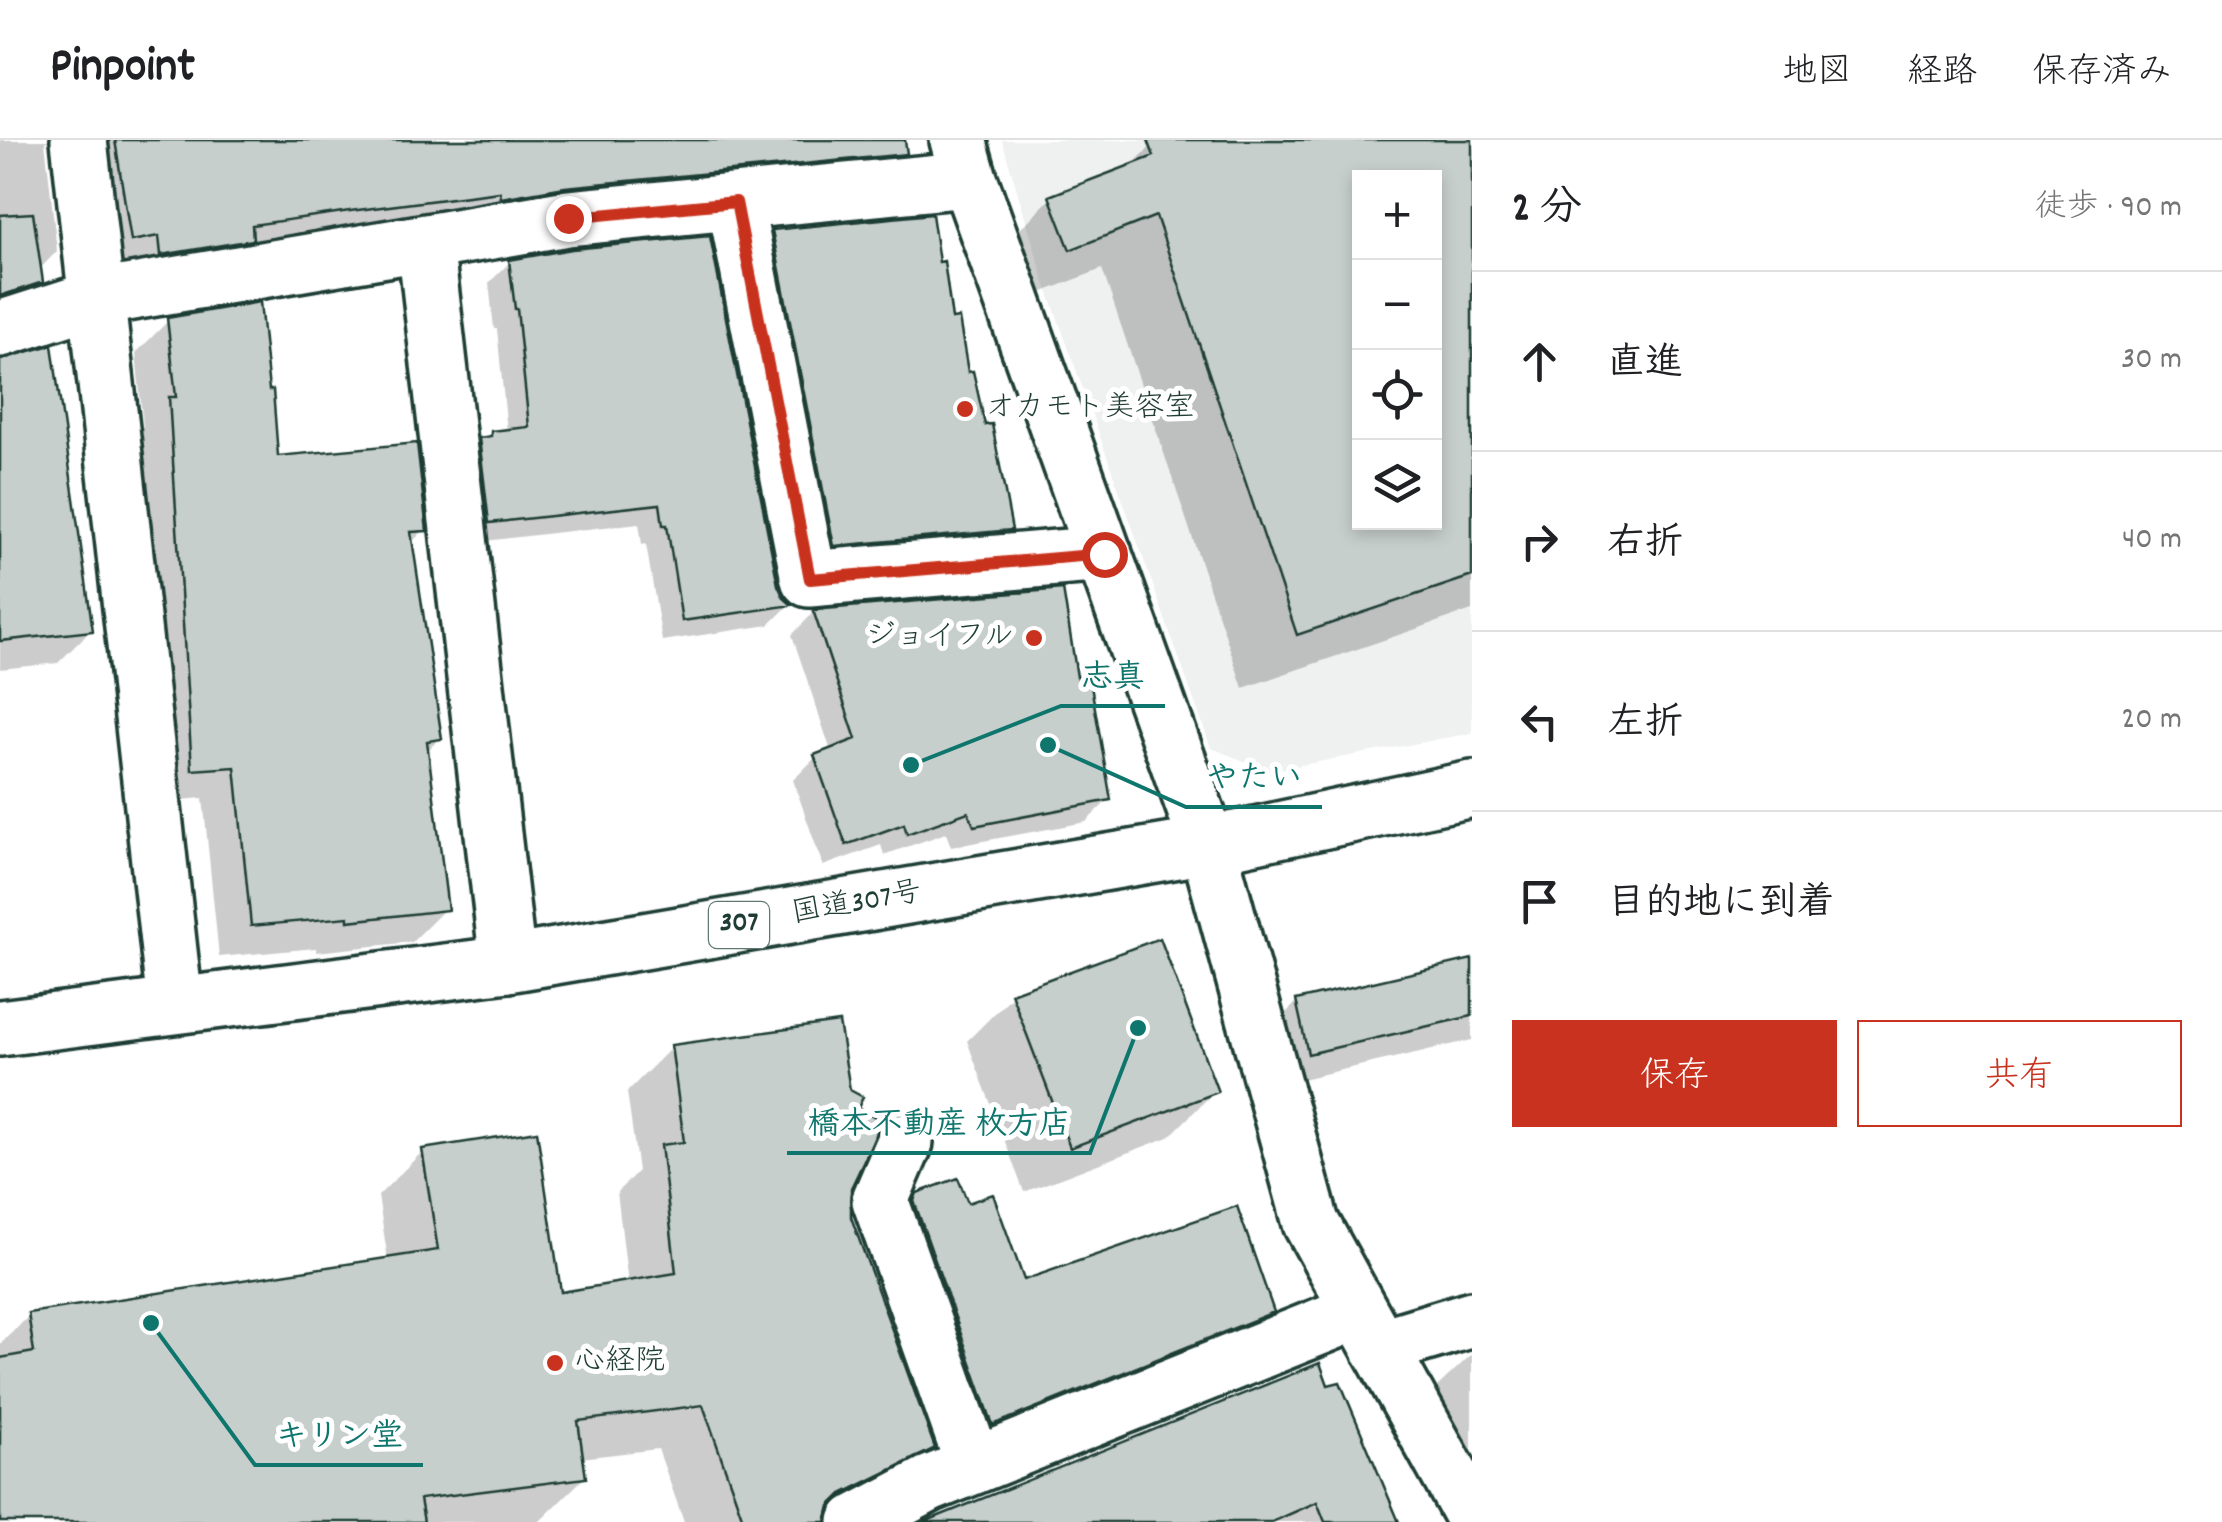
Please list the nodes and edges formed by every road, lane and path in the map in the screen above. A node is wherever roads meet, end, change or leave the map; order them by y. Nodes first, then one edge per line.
1 (79, 140) edge
2 (963, 160) edge
3 (736, 202) junction
4 (425, 242) junction
5 (96, 298) junction
6 (0, 329) edge
7 (1104, 554) junction
8 (1472, 789) edge
9 (1208, 845) junction
10 (508, 964) junction
11 (175, 1005) junction
12 (0, 1028) edge
13 (905, 1142) dead end
14 (1472, 1319) edge
15 (1369, 1329) junction
16 (974, 1466) junction
17 (1472, 1516) edge
18 (857, 1522) edge

1 - 5 main road
2 - 3 main road
2 - 7 main road
3 - 4 main road
3 - 7 main road
4 - 5 main road
4 - 10 main road
5 - 6 main road
5 - 11 main road
7 - 9 main road
8 - 9 main road, 国道307号 / 307
9 - 10 main road, 国道307号 / 307
9 - 15 main road
10 - 11 main road, 国道307号 / 307
11 - 12 main road, 国道307号 / 307
13 - 16 main road
14 - 15 main road
15 - 16 main road
15 - 17 main road
16 - 18 main road

